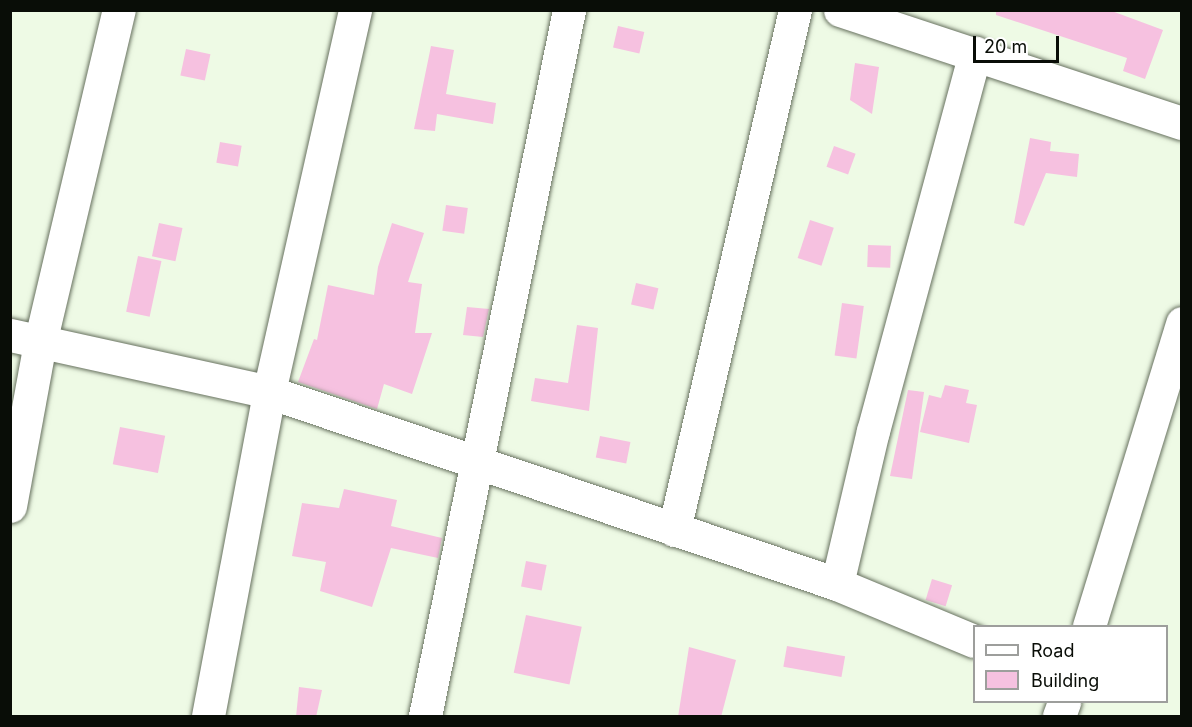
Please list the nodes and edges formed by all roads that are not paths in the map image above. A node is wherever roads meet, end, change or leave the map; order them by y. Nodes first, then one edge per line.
1 (119, 10) edge
2 (355, 10) edge
3 (569, 10) edge
4 (795, 10) edge
5 (840, 10) edge
6 (975, 53) junction
7 (1182, 123) edge
8 (1182, 323) edge
9 (25, 339) edge
10 (269, 392) junction
11 (475, 464) junction
12 (10, 506) edge
13 (674, 530) junction
14 (837, 584) junction
15 (1090, 625) edge
16 (973, 640) edge
17 (208, 717) edge
18 (425, 717) edge

1 - 9 street
2 - 10 street
3 - 11 street
4 - 13 street
5 - 6 street
6 - 7 street
6 - 14 street
8 - 15 street
9 - 10 street
9 - 12 street
10 - 11 street
10 - 17 street
11 - 13 street
11 - 18 street
13 - 14 street
14 - 16 street

